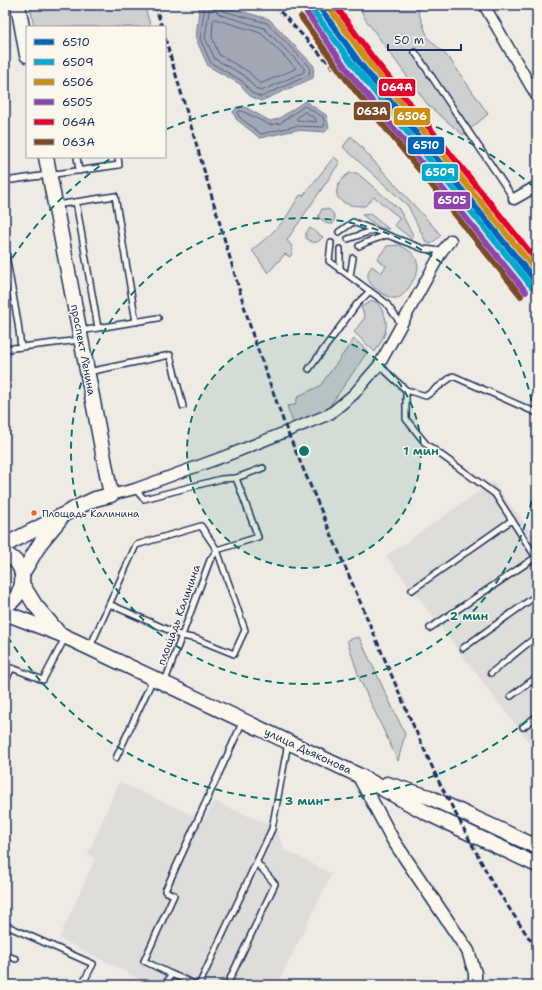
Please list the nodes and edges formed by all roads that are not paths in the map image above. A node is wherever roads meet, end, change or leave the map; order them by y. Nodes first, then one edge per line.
1 (18, 5) edge
2 (484, 5) edge
3 (26, 49) edge
4 (415, 52) dead end
5 (537, 97) edge
6 (46, 158) edge
7 (77, 158) edge
8 (118, 158) edge
9 (79, 171) junction
10 (50, 174) junction
11 (5, 181) edge
12 (537, 186) edge
13 (514, 199) joint
14 (76, 202) junction
15 (56, 205) junction
16 (374, 230) junction
17 (339, 232) dead end
18 (387, 235) junction
19 (348, 238) dead end
20 (451, 240) dead end
21 (331, 243) dead end
22 (360, 246) dead end
23 (340, 249) dead end
24 (5, 250) edge
25 (442, 251) junction
26 (353, 258) dead end
27 (340, 270) junction
28 (350, 276) junction
29 (370, 291) junction
30 (158, 318) dead end
31 (136, 322) junction
32 (402, 325) junction
33 (98, 328) junction
34 (80, 335) junction
35 (21, 347) junction
36 (5, 349) edge
37 (379, 365) junction
38 (309, 369) dead end
39 (88, 372) junction
40 (406, 390) junction
41 (183, 406) dead end
42 (537, 413) edge
43 (263, 468) dead end
44 (236, 478) junction
45 (135, 489) junction
46 (112, 494) junction
47 (66, 513) junction
48 (512, 520) junction
49 (5, 545) edge
50 (217, 550) junction
51 (5, 554) edge
52 (536, 558) edge
53 (22, 579) junction
54 (412, 590) dead end
55 (537, 595) edge
56 (110, 604) junction
57 (5, 606) edge
58 (5, 613) edge
59 (430, 628) dead end
60 (63, 635) junction
61 (182, 636) junction
62 (537, 636) edge
63 (90, 648) junction
64 (463, 648) dead end
65 (491, 673) dead end
66 (537, 677) edge
67 (5, 681) edge
68 (159, 681) junction
69 (511, 696) dead end
70 (537, 716) edge
71 (243, 720) junction
72 (523, 727) dead end
73 (288, 742) junction
74 (116, 758) dead end
75 (358, 775) junction
76 (537, 847) edge
77 (256, 863) junction
78 (537, 865) edge
79 (5, 925) edge
80 (5, 955) edge
81 (16, 959) dead end
82 (171, 974) junction
83 (82, 985) edge
84 (166, 985) edge
85 (198, 985) edge
86 (222, 985) edge
87 (475, 985) edge

1 - 3 main road
2 - 5 street
4 - 13 lane
6 - 10 main road, проспект Ленина
7 - 9 lane
8 - 9 lane
9 - 10 lane
10 - 11 lane
10 - 15 main road, проспект Ленина
12 - 13 street
14 - 15 lane
14 - 31 lane
14 - 33 lane
15 - 34 main road, проспект Ленина
16 - 17 lane
16 - 18 lane
16 - 19 lane
18 - 22 lane
18 - 25 lane
20 - 25 street
21 - 27 lane
23 - 27 lane
24 - 35 lane
25 - 32 street
26 - 28 lane
27 - 28 lane
28 - 29 lane
29 - 32 lane
29 - 38 lane
30 - 31 lane
31 - 33 lane
32 - 37 street
33 - 34 lane
34 - 35 lane
34 - 39 main road, проспект Ленина
35 - 36 lane
37 - 40 lane
37 - 45 street
39 - 41 lane
39 - 46 main road, проспект Ленина
40 - 42 lane
40 - 48 lane
43 - 44 lane
44 - 45 lane
44 - 50 lane
45 - 46 street
46 - 47 main road
47 - 49 main road
47 - 53 main road
48 - 52 lane
48 - 54 lane
50 - 56 lane
50 - 61 lane, площадь Калинина
50 - 61 lane
51 - 53 main road, улица Дьяконова
52 - 59 lane
53 - 57 main road
53 - 60 main road, улица Дьяконова
55 - 64 lane
56 - 61 lane
56 - 63 lane
58 - 60 main road, улица Дьяконова
60 - 63 main road, улица Дьяконова
60 - 67 lane
61 - 68 lane, площадь Калинина
62 - 65 lane
63 - 68 main road, улица Дьяконова
66 - 69 lane
68 - 71 main road, улица Дьяконова
68 - 74 lane, площадь Калинина
70 - 72 lane
71 - 73 main road, улица Дьяконова
71 - 82 lane
73 - 75 main road, улица Дьяконова
73 - 77 lane
75 - 76 main road
75 - 78 main road
75 - 87 street, улица Дьяконова
77 - 85 lane
77 - 86 lane
79 - 83 lane
80 - 81 lane
82 - 84 lane
82 - 85 lane

